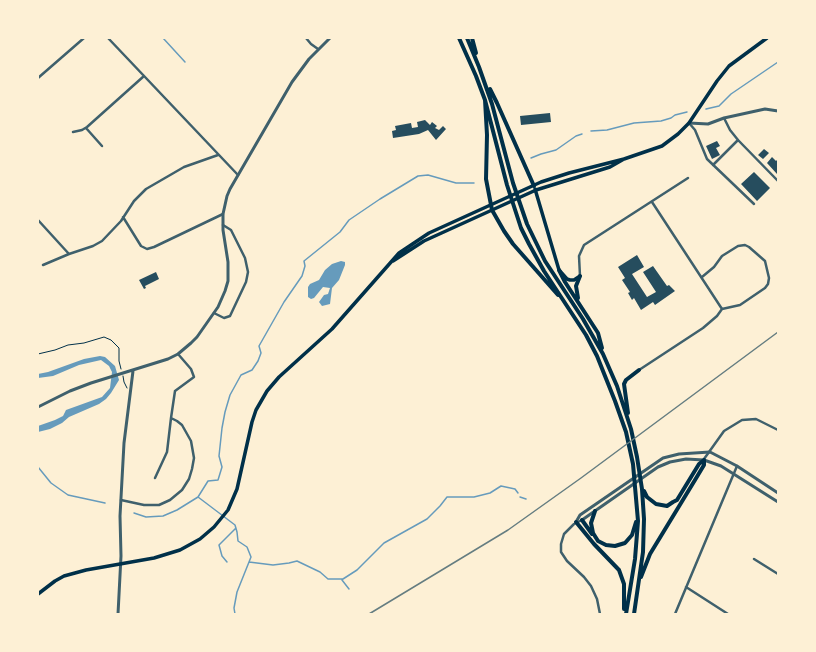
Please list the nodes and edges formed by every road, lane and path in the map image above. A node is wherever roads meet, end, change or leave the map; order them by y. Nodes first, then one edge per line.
1 (84, 38) edge
2 (108, 38) edge
3 (306, 38) edge
4 (330, 38) edge
5 (457, 38) edge
6 (466, 38) edge
7 (472, 38) edge
8 (767, 38) edge
9 (318, 49) junction
10 (479, 67) junction
11 (144, 76) junction
12 (38, 78) edge
13 (484, 78) junction
14 (485, 100) junction
15 (778, 111) edge
16 (724, 118) junction
17 (689, 123) junction
18 (86, 128) junction
19 (73, 132) dead end
20 (738, 140) junction
21 (102, 146) dead end
22 (218, 155) junction
23 (624, 159) junction
24 (714, 165) junction
25 (238, 175) junction
26 (688, 178) dead end
27 (778, 181) edge
28 (535, 188) junction
29 (652, 202) junction
30 (754, 204) dead end
31 (491, 207) junction
32 (223, 214) junction
33 (123, 217) junction
34 (38, 220) edge
35 (222, 224) junction
36 (69, 254) junction
37 (43, 265) dead end
38 (559, 270) junction
39 (580, 276) junction
40 (702, 277) junction
41 (561, 298) junction
42 (722, 309) junction
43 (583, 310) junction
44 (214, 313) junction
45 (38, 354) edge
46 (178, 354) junction
47 (603, 354) junction
48 (639, 370) joint
49 (133, 371) junction
50 (128, 390) dead end
51 (38, 407) edge
52 (171, 418) junction
53 (628, 419) junction
54 (778, 430) edge
55 (710, 452) junction
56 (704, 460) junction
57 (737, 466) junction
58 (734, 474) junction
59 (155, 478) dead end
60 (642, 489) junction
61 (778, 493) edge
62 (121, 500) junction
63 (778, 502) edge
64 (595, 511) junction
65 (638, 516) junction
66 (582, 520) junction
67 (576, 522) junction
68 (595, 537) junction
69 (754, 559) dead end
70 (120, 564) junction
71 (778, 574) edge
72 (639, 583) junction
73 (686, 587) junction
74 (38, 594) edge
75 (118, 614) edge
76 (600, 614) edge
77 (625, 614) edge
78 (634, 614) edge
79 (675, 614) edge
80 (728, 614) edge

1 - 12 street
2 - 11 street
3 - 9 street
4 - 9 street
5 - 14 highway
6 - 10 highway
7 - 10 highway
8 - 17 main road
9 - 25 street
10 - 13 highway
11 - 18 street
11 - 22 street
13 - 28 highway
13 - 47 highway
14 - 31 highway
14 - 41 highway
15 - 16 street
16 - 17 street
16 - 20 street
17 - 23 main road
17 - 24 street
18 - 19 street
18 - 21 street
20 - 24 street
20 - 27 street
22 - 25 street
22 - 33 street
23 - 28 main road
23 - 28 main road
24 - 30 street
25 - 32 street
26 - 29 street
28 - 31 main road
28 - 38 main road
29 - 39 street
29 - 40 street
31 - 41 highway
31 - 70 main road
32 - 33 street
32 - 35 street
33 - 36 street
34 - 36 street
35 - 44 street
35 - 44 street
36 - 37 street
38 - 39 main road
38 - 43 highway
39 - 43 highway
40 - 42 street
40 - 42 street
41 - 65 highway
42 - 48 street
43 - 47 highway
44 - 46 street
45 - 50 path
46 - 49 street
46 - 52 street
47 - 53 highway
48 - 53 highway
49 - 51 street
49 - 62 street
52 - 59 street
52 - 62 street
53 - 60 highway
54 - 55 street
55 - 56 street
55 - 57 street
55 - 67 street
56 - 58 street
56 - 60 highway
56 - 64 street
56 - 72 highway
57 - 58 street
57 - 61 street
58 - 63 street
58 - 73 street
60 - 72 highway
62 - 70 street
64 - 66 street
64 - 68 highway
65 - 68 highway
65 - 77 highway
66 - 67 street
66 - 68 highway
67 - 76 street
67 - 77 highway
69 - 71 street
70 - 74 main road
70 - 75 street
72 - 78 highway
73 - 79 street
73 - 80 street

